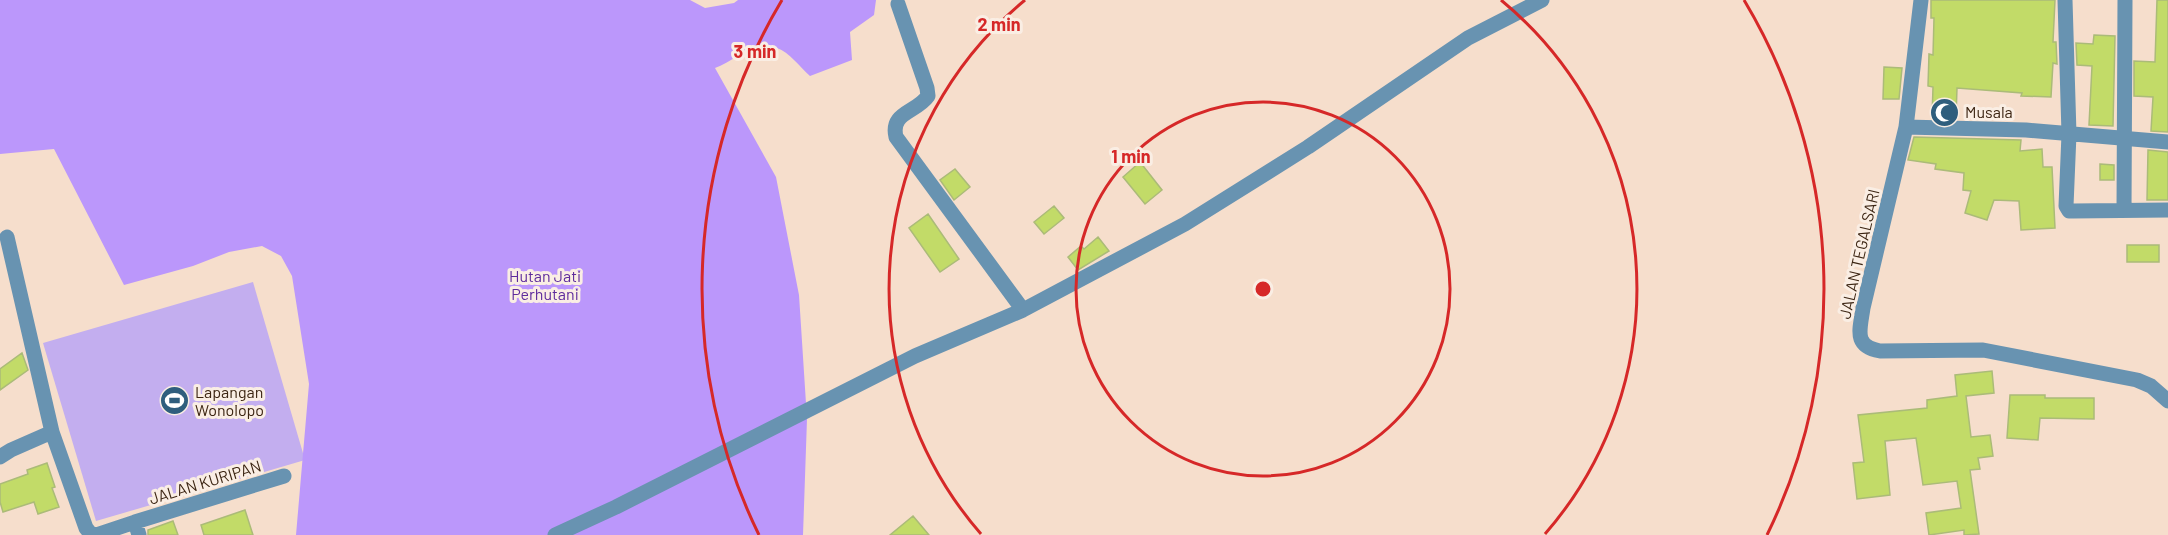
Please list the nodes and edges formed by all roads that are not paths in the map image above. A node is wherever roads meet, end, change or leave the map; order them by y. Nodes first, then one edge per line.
1 (1542, 0) edge
2 (1921, 0) edge
3 (2065, 0) edge
4 (2125, 0) edge
5 (898, 4) dead end
6 (1906, 127) junction
7 (2069, 134) junction
8 (2125, 139) junction
9 (2168, 142) edge
10 (2124, 210) junction
11 (2168, 210) edge
12 (7, 237) dead end
13 (1023, 310) junction
14 (2168, 401) edge
15 (52, 432) junction
16 (0, 457) edge
17 (284, 476) dead end
18 (137, 529) edge
19 (555, 535) edge

1 - 13 street
2 - 6 street, JALAN TEGALSARI
3 - 7 street
4 - 8 street
5 - 13 street
6 - 7 street
6 - 14 street, JALAN TEGALSARI
7 - 8 street
7 - 10 street
8 - 9 street
8 - 10 street
10 - 11 street
12 - 15 street
13 - 19 street
15 - 16 street
15 - 18 street, JALAN KURIPAN
17 - 18 street, JALAN KURIPAN

